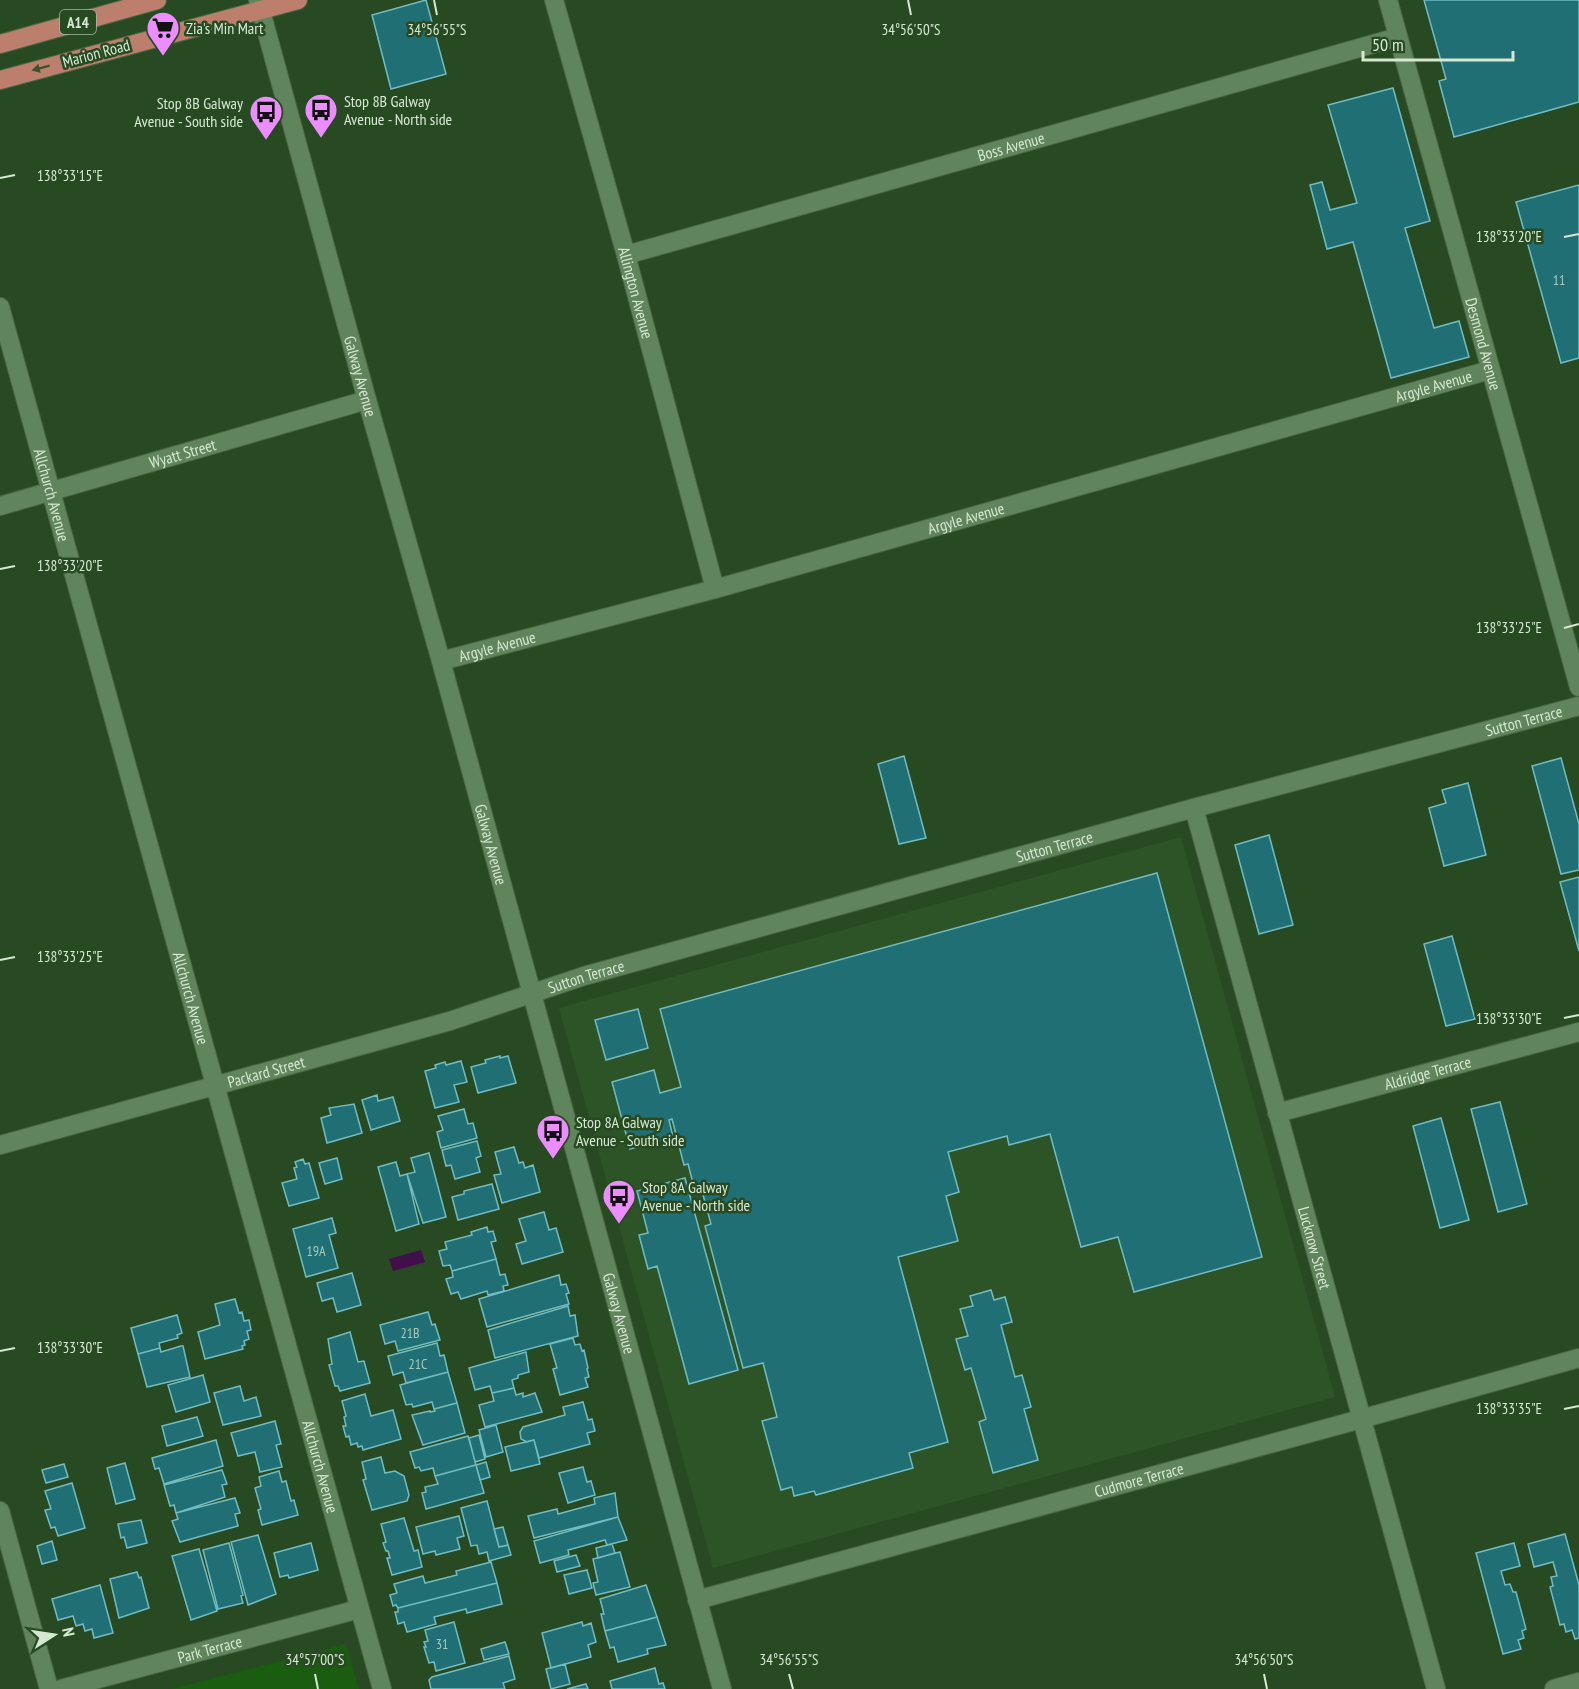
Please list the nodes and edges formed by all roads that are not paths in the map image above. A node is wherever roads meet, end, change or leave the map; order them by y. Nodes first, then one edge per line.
1 (157, 0) edge
2 (298, 0) edge
3 (554, 0) edge
4 (1388, 0) edge
5 (259, 5) edge
6 (1398, 37) junction
7 (0, 44) edge
8 (0, 80) edge
9 (626, 255) junction
10 (0, 307) edge
11 (1490, 370) junction
12 (367, 400) junction
13 (52, 493) junction
14 (0, 506) edge
15 (715, 589) junction
16 (441, 661) junction
17 (1579, 687) edge
18 (1579, 706) edge
19 (1194, 808) junction
20 (532, 994) junction
21 (1579, 1032) edge
22 (216, 1087) junction
23 (1277, 1113) junction
24 (0, 1145) edge
25 (1579, 1358) edge
26 (1361, 1419) junction
27 (0, 1511) edge
28 (697, 1600) junction
29 (359, 1609) junction
30 (1579, 1682) edge
31 (49, 1689) edge
32 (61, 1689) edge
33 (382, 1689) edge
34 (722, 1689) edge
35 (1436, 1689) edge
36 (1554, 1689) edge

1 - 7 main road, A14
2 - 5 main road, Marion Road / A14
3 - 9 street, Allington Avenue
4 - 6 street, Desmond Avenue
5 -> 8 main road, Marion Road / A14
5 - 12 street, Galway Avenue
6 - 9 street, Boss Avenue
6 - 11 street, Desmond Avenue
9 - 15 street, Allington Avenue
10 - 13 street, Allchurch Avenue
11 - 15 street, Argyle Avenue
11 - 17 street, Desmond Avenue
12 - 13 street, Wyatt Street
12 - 16 street, Galway Avenue
13 - 14 street, Wyatt Street
13 - 22 street, Allchurch Avenue
15 - 16 street, Argyle Avenue
16 - 20 street, Galway Avenue
18 - 19 street, Sutton Terrace
19 - 20 street, Sutton Terrace
19 - 23 street, Lucknow Street
20 - 22 street, Packard Street
20 - 28 street, Galway Avenue
21 - 23 street, Aldridge Terrace
22 - 24 street, Packard Street
22 - 29 street, Allchurch Avenue
23 - 26 street, Lucknow Street
25 - 26 street, Cudmore Terrace
26 - 28 street, Cudmore Terrace
26 - 35 street, Lucknow Street
27 - 31 street
28 - 34 street, Galway Avenue
29 - 32 street, Park Terrace
29 - 33 street, Allchurch Avenue
30 - 36 street

